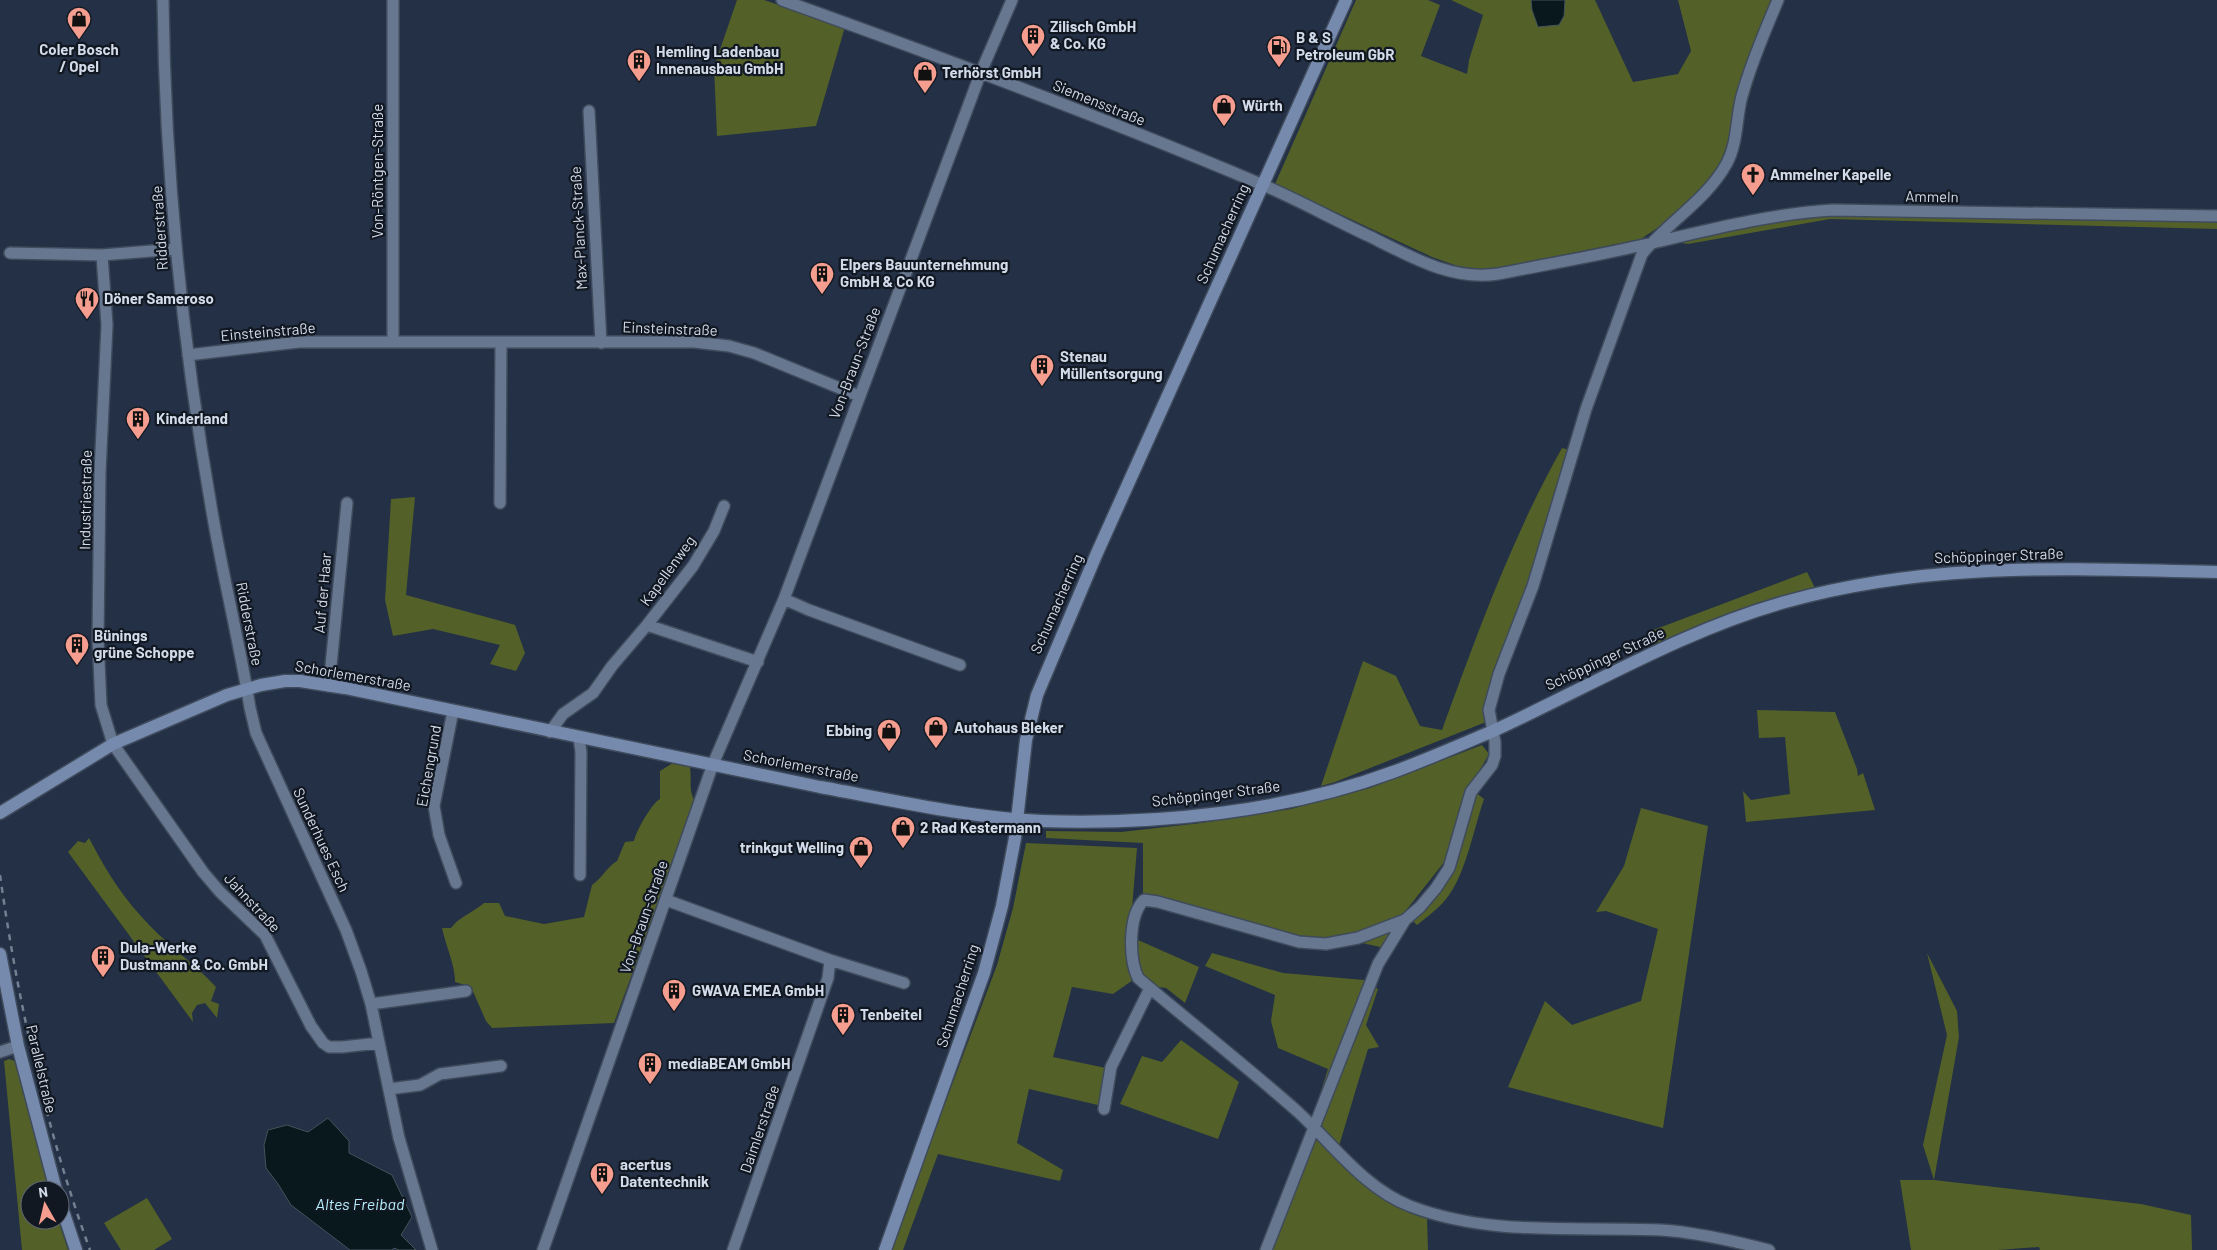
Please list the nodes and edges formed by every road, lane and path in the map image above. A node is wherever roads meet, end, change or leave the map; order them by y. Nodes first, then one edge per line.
1 (162, 0) edge
2 (393, 0) edge
3 (782, 0) edge
4 (1012, 0) edge
5 (1346, 0) edge
6 (1778, 0) edge
7 (981, 72) junction
8 (589, 111) dead end
9 (1263, 185) junction
10 (2217, 216) edge
11 (1651, 243) junction
12 (176, 249) junction
13 (10, 253) dead end
14 (102, 255) junction
15 (393, 342) junction
16 (501, 342) junction
17 (601, 343) junction
18 (188, 355) junction
19 (859, 396) junction
20 (347, 502) dead end
21 (500, 503) dead end
22 (724, 506) dead end
23 (2217, 572) edge
24 (784, 599) junction
25 (647, 625) junction
26 (758, 662) junction
27 (960, 665) dead end
28 (329, 686) junction
29 (247, 688) junction
30 (453, 711) junction
31 (1492, 731) junction
32 (550, 732) junction
33 (579, 738) junction
34 (113, 744) junction
35 (713, 764) junction
36 (0, 813) edge
37 (1017, 819) junction
38 (580, 875) dead end
39 (456, 883) dead end
40 (666, 900) junction
41 (1405, 920) junction
42 (0, 954) edge
43 (830, 960) junction
44 (904, 983) dead end
45 (1150, 988) junction
46 (466, 990) dead end
47 (371, 1004) junction
48 (379, 1043) junction
49 (18, 1046) junction
50 (0, 1052) edge
51 (501, 1066) dead end
52 (389, 1089) junction
53 (1104, 1109) dead end
54 (1314, 1126) junction
55 (53, 1180) edge
56 (69, 1230) edge
57 (76, 1250) edge
58 (432, 1250) edge
59 (543, 1250) edge
60 (733, 1250) edge
61 (885, 1250) edge
62 (1266, 1250) edge
63 (1769, 1250) edge

1 - 12 street, Ridderstraße
2 - 15 street, Von-Röntgen-Straße
3 - 7 street, Siemensstraße
4 - 7 street, Von-Braun-Straße
5 - 9 main road, Schumacherring
6 - 11 street
7 - 9 street, Siemensstraße
7 - 19 street, Von-Braun-Straße
8 - 17 street, Max-Planck-Straße
9 - 11 street, Siemensstraße
9 - 37 main road, Schumacherring
10 - 11 street, Ammeln
11 - 31 street
12 - 14 street
12 - 18 street, Ridderstraße
13 - 14 street
14 - 34 street, Industriestraße
15 - 16 street, Einsteinstraße
15 - 18 street, Einsteinstraße
16 - 17 street, Einsteinstraße
16 - 21 street
17 - 19 street, Einsteinstraße
18 - 29 street, Ridderstraße
19 - 24 street, Von-Braun-Straße
20 - 28 street, Auf der Haar
22 - 25 street, Kapellenweg
23 - 31 main road, Schöppinger Straße
24 - 26 street, Von-Braun-Straße
24 - 27 street
25 - 26 street, Kapellenweg
25 - 32 street, Kapellenweg
26 - 35 street, Von-Braun-Straße
28 - 29 main road, Schorlemerstraße
28 - 30 main road, Schorlemerstraße
29 - 34 main road, Schorlemerstraße
29 - 47 street, Sunderhues Esch
30 - 32 main road, Schorlemerstraße
30 - 39 street, Eichengrund
31 - 37 main road, Schöppinger Straße
31 - 41 street
32 - 33 main road, Schorlemerstraße
33 - 35 main road, Schorlemerstraße
33 - 38 street
34 - 36 main road, Schorlemerstraße
34 - 48 street, Jahnstraße
35 - 37 main road, Schorlemerstraße
35 - 40 street, Von-Braun-Straße
37 - 61 main road, Schumacherring
40 - 43 street
40 - 59 street, Von-Braun-Straße
41 - 45 street
41 - 54 street
42 - 49 main road, Parallelstraße
43 - 44 street
43 - 60 street, Daimlerstraße
45 - 53 street
45 - 54 street
46 - 47 street
47 - 48 street, Sunderhues Esch
48 - 52 street, Sunderhues Esch
49 - 50 street
49 - 55 main road, Parallelstraße
51 - 52 street
52 - 58 street, Sunderhues Esch
54 - 62 street
54 - 63 street
56 - 57 main road

